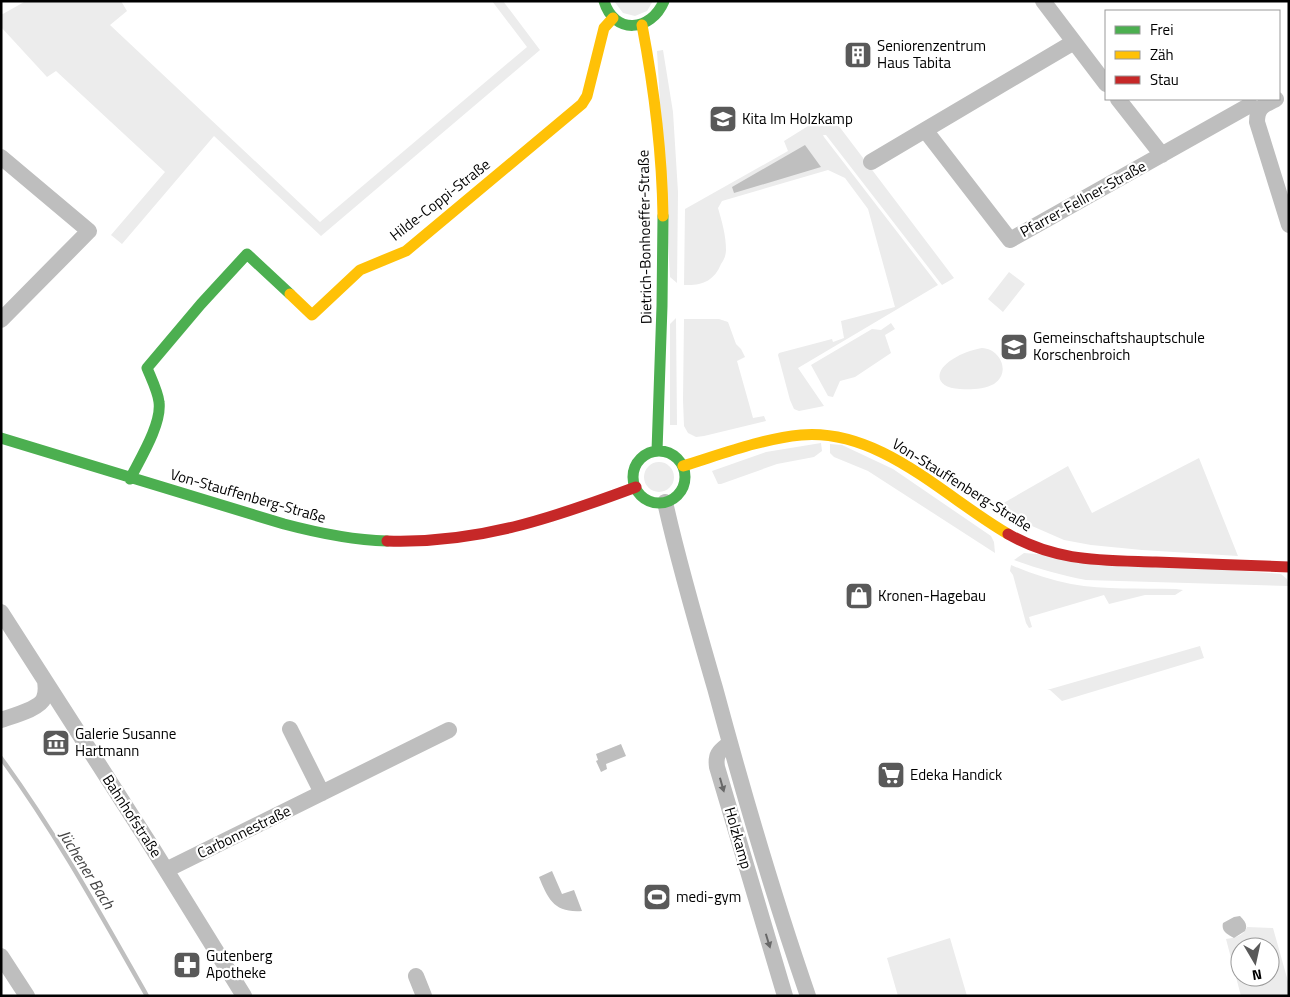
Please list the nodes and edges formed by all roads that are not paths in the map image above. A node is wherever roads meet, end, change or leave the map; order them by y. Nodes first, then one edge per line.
1 (604, 1) edge
2 (664, 1) edge
3 (1043, 1) edge
4 (613, 18) junction
5 (642, 25) junction
6 (1074, 42) junction
7 (1105, 83) edge
8 (1119, 100) edge
9 (1274, 100) edge
10 (1250, 105) dead end
11 (925, 130) junction
12 (1162, 155) junction
13 (1, 157) edge
14 (871, 162) dead end
15 (1289, 225) edge
16 (1, 320) edge
17 (1, 438) edge
18 (657, 451) junction
19 (683, 466) junction
20 (130, 478) junction
21 (636, 487) junction
22 (665, 502) junction
23 (1289, 566) edge
24 (1, 612) edge
25 (46, 682) junction
26 (1, 720) edge
27 (290, 728) dead end
28 (449, 730) dead end
29 (730, 743) junction
30 (322, 793) junction
31 (166, 870) junction
32 (1, 956) edge
33 (416, 976) dead end
34 (27, 996) edge
35 (244, 996) edge
36 (424, 996) edge
37 (785, 996) edge
38 (808, 996) edge

1 - 4 street
2 - 5 street
3 - 6 street
4 - 5 street
4 - 20 street, Hilde-Coppi-Straße
5 - 18 street, Dietrich-Bonhoeffer-Straße
6 - 7 street
6 - 11 street
8 - 12 street
9 - 15 street
10 - 12 street, Pfarrer-Fellner-Straße
11 - 12 street, Pfarrer-Fellner-Straße
11 - 14 street
13 - 16 street
17 - 20 street, Von-Stauffenberg-Straße
18 - 19 street
18 - 21 street
19 - 22 street
19 - 23 street, Von-Stauffenberg-Straße
20 - 21 street, Von-Stauffenberg-Straße
21 - 22 street
22 - 29 street, Holzkamp
24 - 25 street, Bahnhofstraße
25 - 26 street
25 - 31 street, Bahnhofstraße
27 - 30 street
28 - 30 street, Carbonnestraße
29 -> 37 street, Holzkamp
29 - 38 street, Holzkamp
30 - 31 street, Carbonnestraße
31 - 35 street, Bahnhofstraße
32 - 34 street
33 - 36 street

